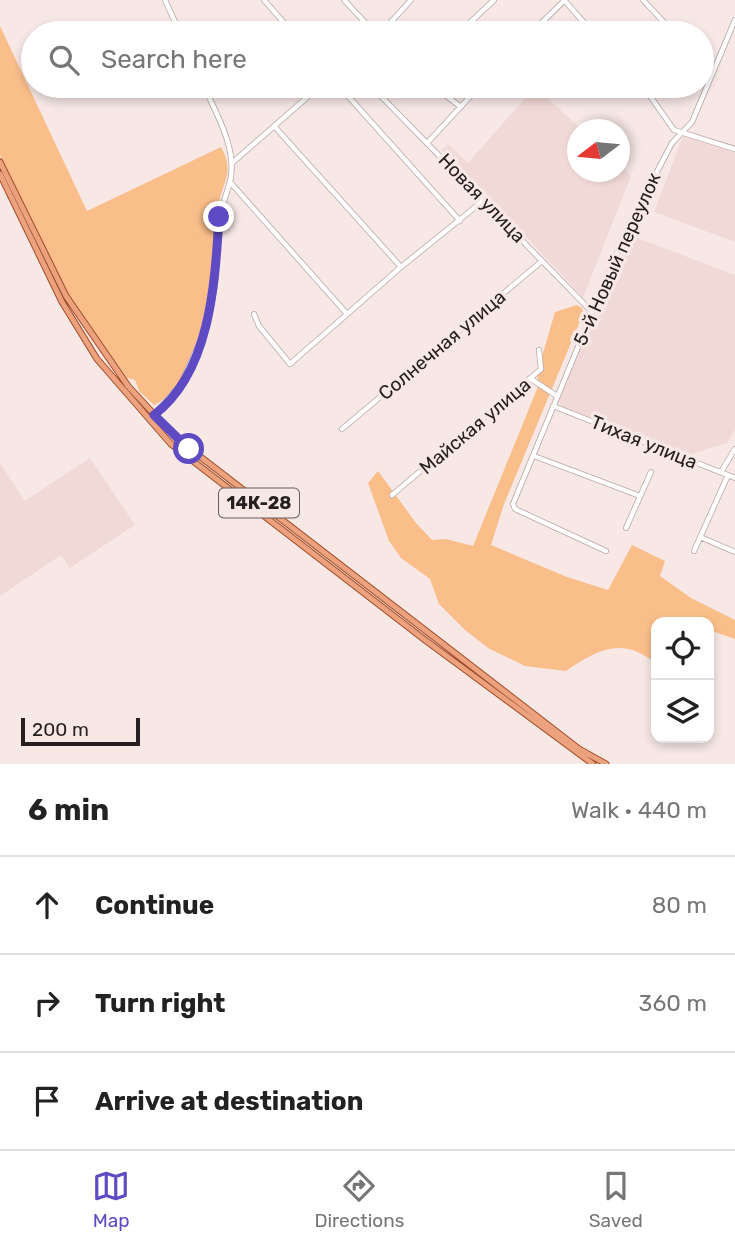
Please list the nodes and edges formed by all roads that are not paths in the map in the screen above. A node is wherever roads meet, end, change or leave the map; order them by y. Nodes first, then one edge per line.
1 (165, 0) edge
2 (264, 0) edge
3 (344, 0) edge
4 (411, 0) edge
5 (494, 0) edge
6 (643, 0) edge
7 (565, 1) edge
8 (735, 20) edge
9 (175, 21) edge
10 (282, 21) edge
11 (364, 21) edge
12 (392, 21) edge
13 (472, 21) edge
14 (544, 21) edge
15 (582, 21) edge
16 (663, 21) edge
17 (714, 70) edge
18 (209, 98) edge
19 (306, 98) edge
20 (350, 98) edge
21 (383, 98) edge
22 (449, 98) edge
23 (469, 98) edge
24 (651, 98) edge
25 (702, 98) edge
26 (461, 107) junction
27 (274, 126) junction
28 (682, 134) junction
29 (428, 142) junction
30 (735, 149) edge
31 (0, 162) edge
32 (231, 163) junction
33 (0, 174) edge
34 (230, 182) junction
35 (484, 201) junction
36 (460, 221) junction
37 (542, 260) junction
38 (401, 267) junction
39 (592, 312) junction
40 (254, 314) dead end
41 (347, 314) junction
42 (539, 350) dead end
43 (531, 379) junction
44 (557, 396) junction
45 (553, 406) junction
46 (154, 415) junction
47 (147, 419) junction
48 (342, 429) dead end
49 (735, 449) edge
50 (534, 456) junction
51 (651, 472) dead end
52 (721, 472) junction
53 (728, 475) junction
54 (735, 478) edge
55 (393, 495) dead end
56 (640, 496) junction
57 (626, 528) dead end
58 (700, 537) junction
59 (606, 551) dead end
60 (694, 551) dead end
61 (735, 552) edge
62 (593, 764) edge
63 (606, 764) edge

1 - 9 street
2 - 10 street
3 - 11 street
4 - 12 street
5 - 13 street
6 - 16 street
7 - 14 street
7 - 15 street
8 - 17 street, 5-й Новый переулок
18 - 32 street
19 - 27 street
20 - 36 street
21 - 29 street, Новая улица
22 - 26 street
23 - 26 street
24 - 28 street
25 - 28 street, 5-й Новый переулок
26 - 29 street
27 - 32 street
27 - 38 street
28 - 30 street
28 - 39 street, 5-й Новый переулок
29 - 35 street, Новая улица
31 - 46 main road, 14К-28
32 - 34 street
33 - 47 main road, 14К-28
34 - 41 street
34 - 46 street
35 - 36 street
35 - 37 street, Новая улица
36 - 38 street
37 - 39 street, Новая улица
37 - 48 street, Солнечная улица
38 - 41 street
39 - 44 street, 5-й Новый переулок
40 - 41 street
42 - 43 street, Майская улица
43 - 44 street
43 - 55 street, Майская улица
44 - 45 street, 5-й Новый переулок
45 - 50 street, 5-й Новый переулок
45 - 52 street, Тихая улица
46 - 47 street
46 - 63 main road, 14К-28
47 - 62 main road, 14К-28
49 - 52 street
50 - 56 street
50 - 59 street, 5-й Новый переулок
51 - 56 street
52 - 53 street, Тихая улица
53 - 54 street, Тихая улица
53 - 58 street
56 - 57 street
58 - 60 street
58 - 61 street

